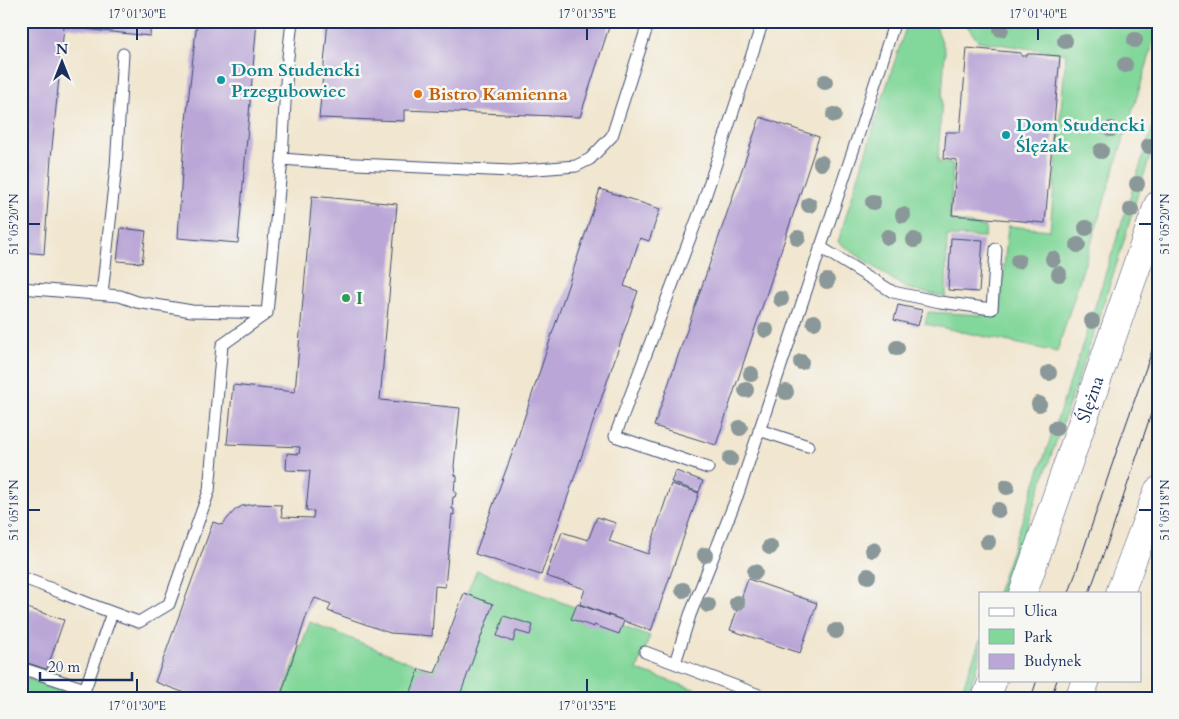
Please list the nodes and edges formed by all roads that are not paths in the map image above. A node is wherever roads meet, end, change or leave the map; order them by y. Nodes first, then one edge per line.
1 (292, 21) edge
2 (648, 21) edge
3 (763, 21) edge
4 (896, 21) edge
5 (122, 54) dead end
6 (282, 159) junction
7 (1158, 205) edge
8 (820, 247) junction
9 (996, 249) dead end
10 (21, 288) edge
11 (102, 294) junction
12 (267, 313) junction
13 (759, 430) junction
14 (808, 446) dead end
15 (708, 468) dead end
16 (1158, 491) edge
17 (21, 577) edge
18 (1023, 592) edge
19 (1120, 592) edge
20 (112, 613) junction
21 (645, 652) dead end
22 (675, 663) junction
23 (21, 668) edge
24 (991, 682) edge
25 (1085, 682) edge
26 (767, 698) edge
27 (986, 698) edge
28 (1079, 698) edge

1 - 6 lane
2 - 6 lane
3 - 15 lane
4 - 8 lane
5 - 11 lane
6 - 12 lane
7 - 18 main road, Ślężna
8 - 9 lane
8 - 13 lane
10 - 11 lane
11 - 12 lane
12 - 20 lane
13 - 14 lane
13 - 22 lane
16 - 19 main road
17 - 20 lane
20 - 23 lane
21 - 22 lane
22 - 26 lane
24 - 27 main road
25 - 28 main road

